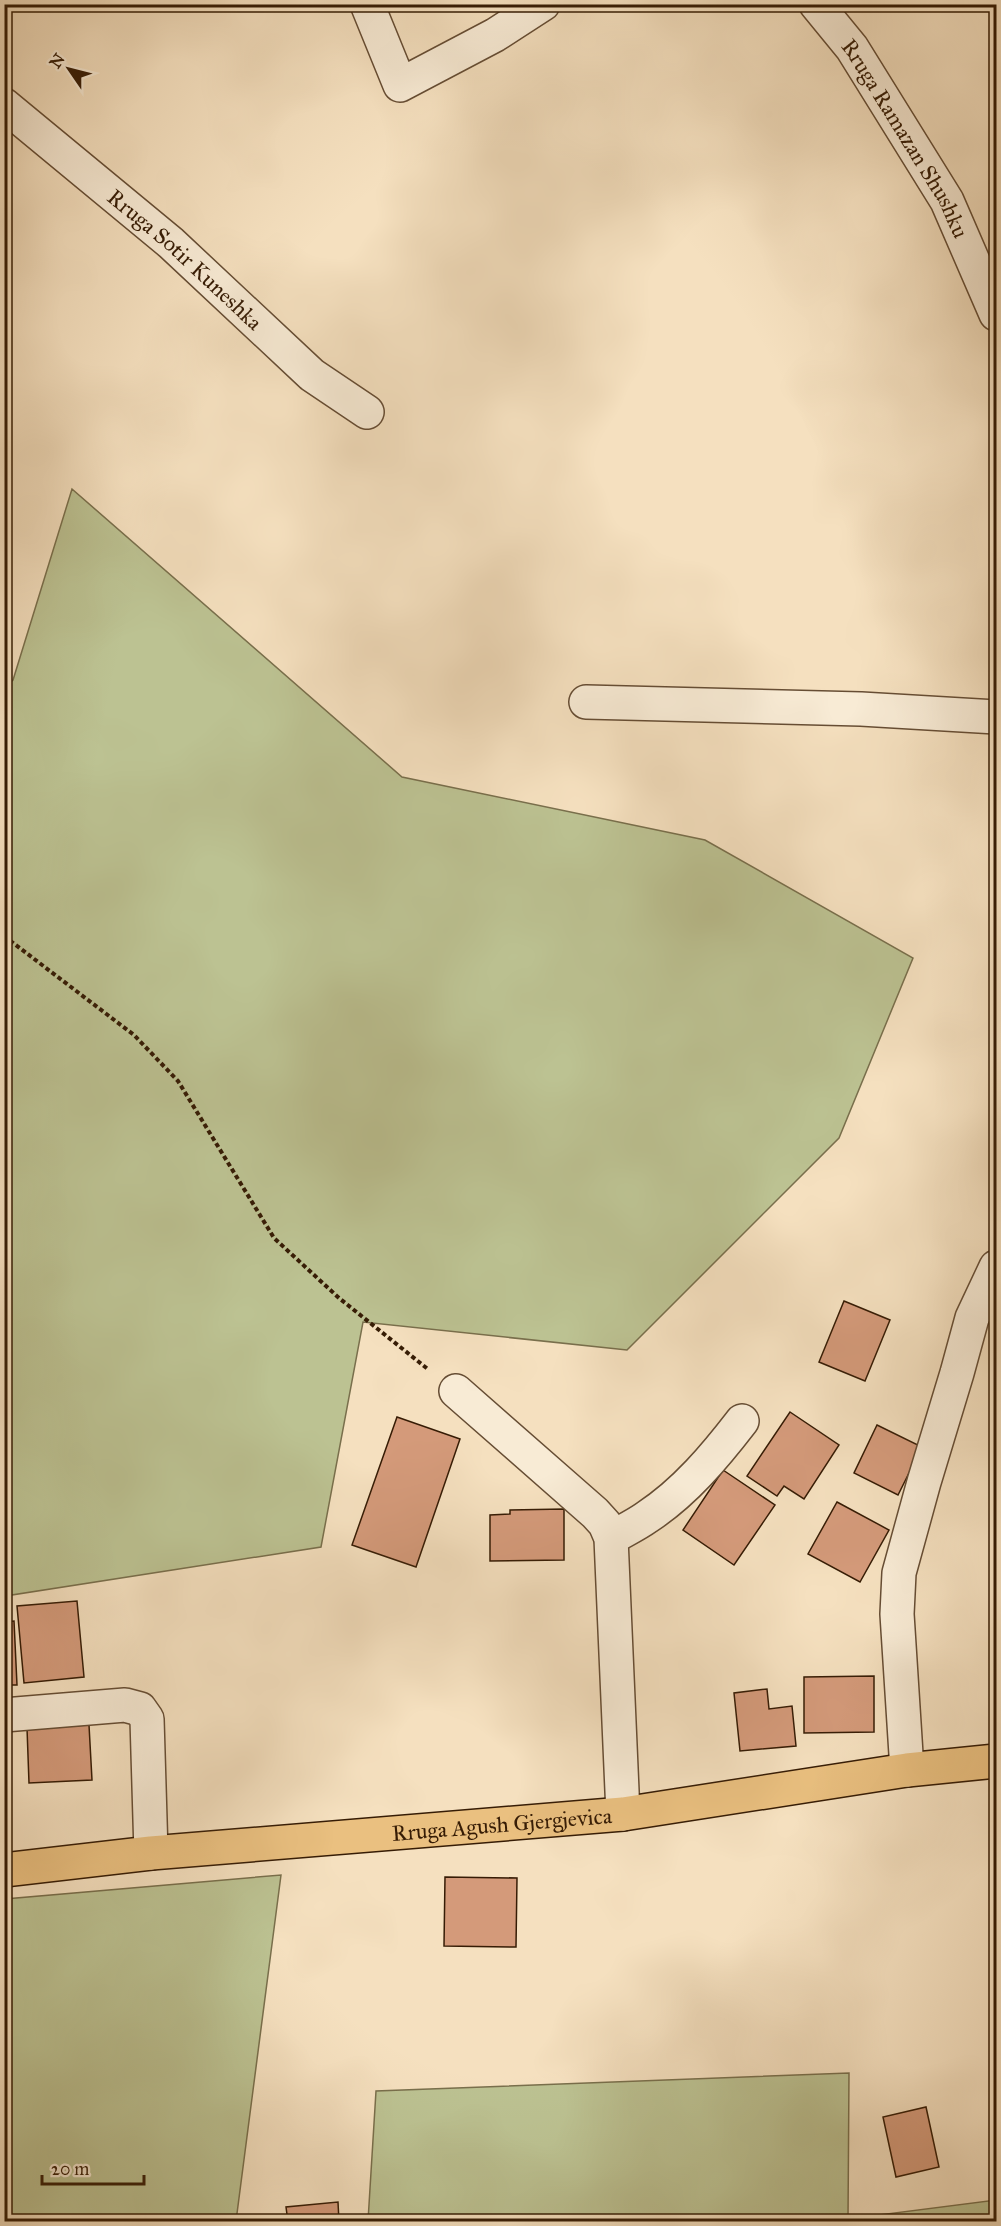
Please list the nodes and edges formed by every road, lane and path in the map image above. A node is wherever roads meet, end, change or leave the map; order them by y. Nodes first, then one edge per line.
1 (367, 4) edge
2 (543, 4) edge
3 (816, 4) edge
4 (4, 105) edge
5 (996, 314) edge
6 (367, 412) dead end
7 (586, 702) dead end
8 (996, 717) edge
9 (4, 936) edge
10 (996, 1267) edge
11 (456, 1391) joint
12 (742, 1421) dead end
13 (611, 1538) junction
14 (4, 1715) edge
15 (996, 1761) edge
16 (907, 1770) junction
17 (624, 1814) junction
18 (151, 1853) junction
19 (4, 1870) edge

1 - 2 street
3 - 5 street, Rruga Ramazan Shushku
4 - 6 street, Rruga Sotir Kuneshka
7 - 8 street
9 - 11 path
10 - 16 street
11 - 13 street
12 - 13 street
13 - 17 street
14 - 18 street
15 - 16 main road, Rruga Agush Gjergjevica
16 - 17 main road, Rruga Agush Gjergjevica
17 - 18 main road, Rruga Agush Gjergjevica
18 - 19 main road, Rruga Agush Gjergjevica

